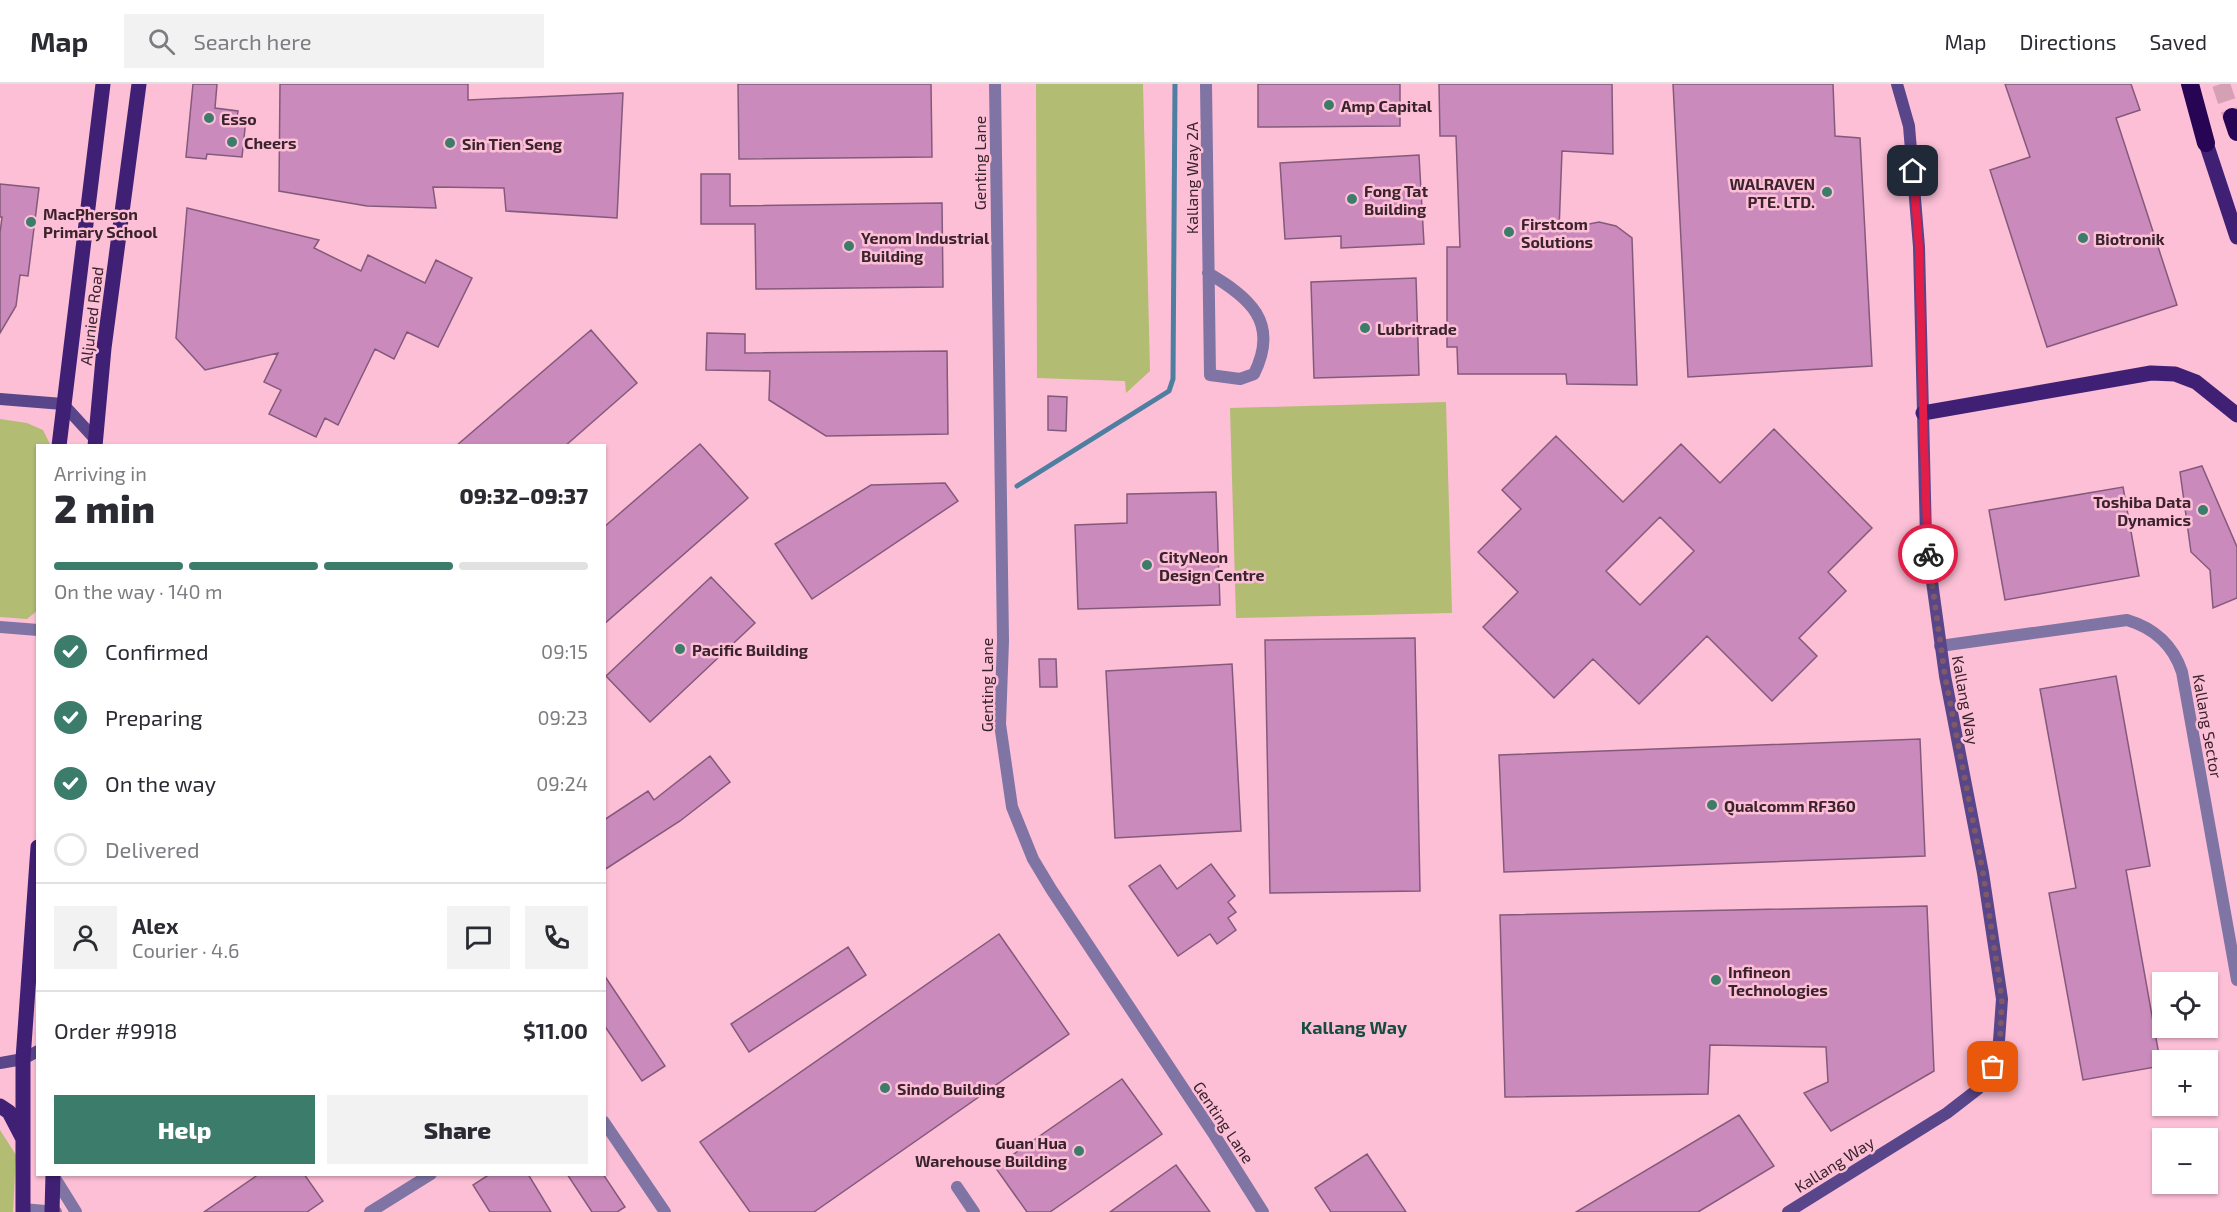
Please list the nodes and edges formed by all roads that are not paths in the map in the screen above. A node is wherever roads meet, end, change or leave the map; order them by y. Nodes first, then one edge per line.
1 (103, 84) edge
2 (139, 84) edge
3 (995, 84) edge
4 (1206, 84) edge
5 (1897, 84) edge
6 (2190, 84) edge
7 (2206, 143) joint
8 (2237, 237) edge
9 (1208, 273) junction
10 (0, 399) edge
11 (63, 404) junction
12 (1923, 413) junction
13 (2237, 415) edge
14 (95, 442) edge
15 (59, 444) edge
16 (0, 627) edge
17 (36, 630) edge
18 (1940, 646) junction
19 (36, 875) edge
20 (2237, 980) edge
21 (36, 1052) edge
22 (23, 1059) junction
23 (0, 1063) edge
24 (0, 1106) edge
25 (606, 1125) edge
26 (23, 1140) junction
27 (53, 1176) edge
28 (54, 1176) edge
29 (428, 1176) edge
30 (957, 1187) dead end
31 (23, 1210) edge
32 (53, 1212) edge
33 (76, 1212) edge
34 (370, 1212) edge
35 (665, 1212) edge
36 (974, 1212) edge
37 (1263, 1212) edge
38 (1788, 1212) edge

1 - 11 main road, Aljunied Road
2 - 14 main road, Aljunied Road
3 - 37 street, Genting Lane
4 - 9 street, Kallang Way 2A
5 - 12 street, Kallang Way
6 - 7 highway
7 - 8 main road
9 - 9 street, Kallang Way 2A
10 - 11 street
11 - 14 street
11 - 15 main road, Aljunied Road
12 - 13 main road
12 - 18 street, Kallang Way
16 - 17 street
18 - 20 street, Kallang Sector
18 - 38 street, Kallang Way
19 - 22 main road
21 - 22 street
22 - 23 street
22 - 26 main road
24 - 26 main road
25 - 35 street
26 - 31 main road
27 - 32 main road
28 - 33 street
29 - 34 street
30 - 36 street
31 - 32 street

